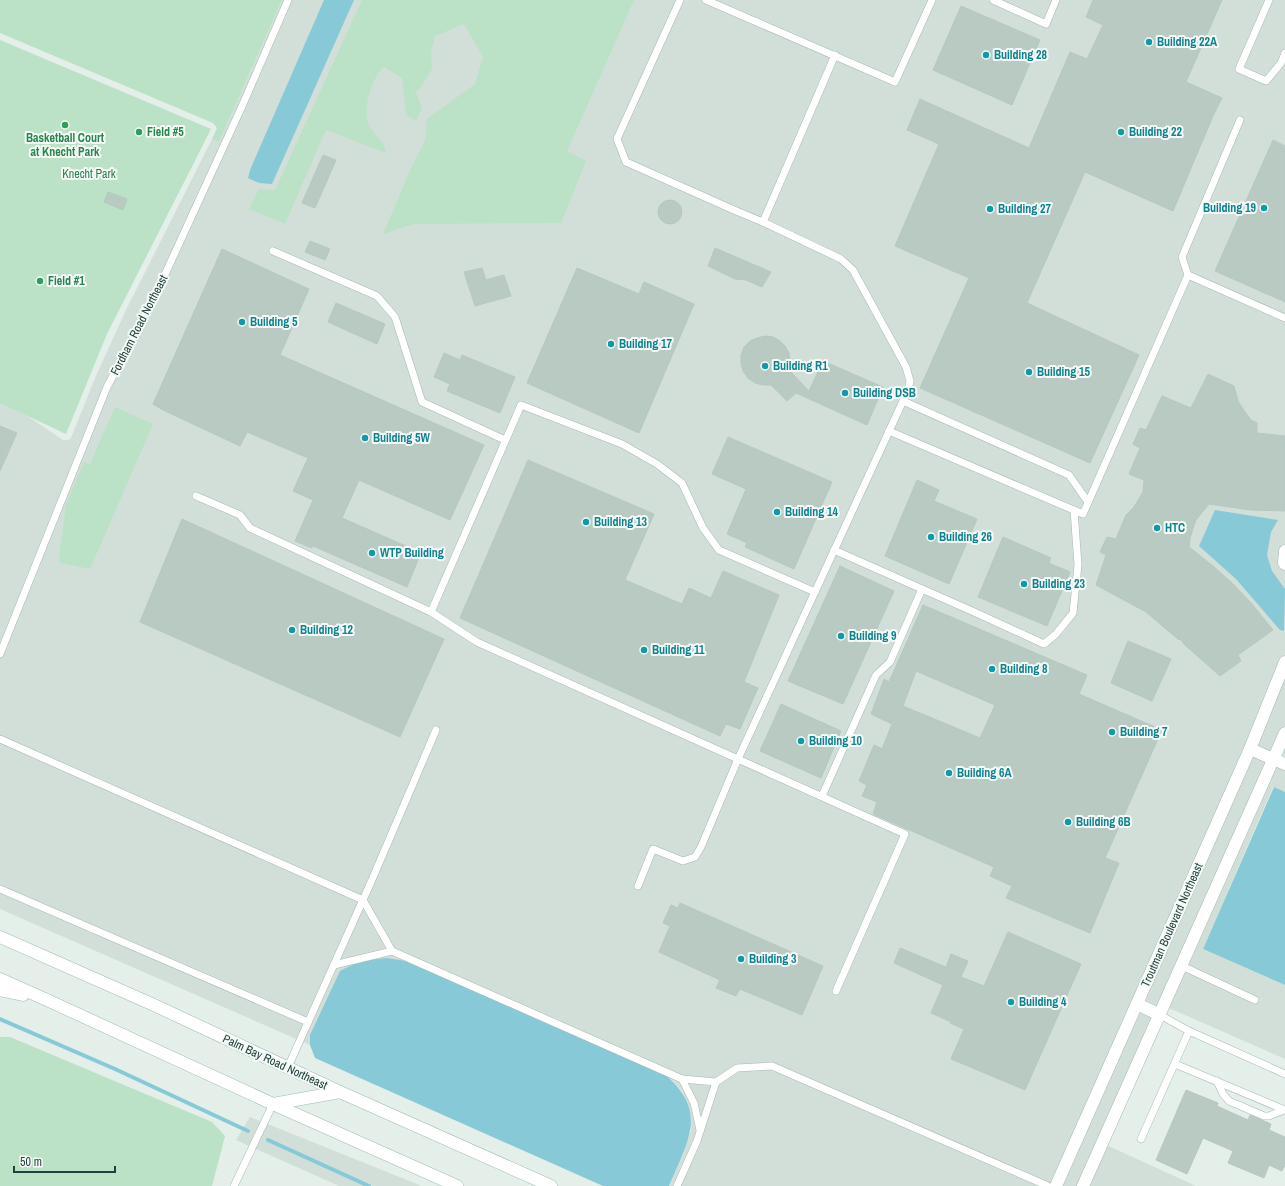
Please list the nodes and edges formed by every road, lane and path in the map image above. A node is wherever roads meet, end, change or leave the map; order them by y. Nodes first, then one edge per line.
1 (288, 0) edge
2 (680, 0) edge
3 (706, 0) edge
4 (932, 0) edge
5 (993, 0) edge
6 (1056, 0) edge
7 (1268, 0) edge
8 (1285, 53) edge
9 (835, 55) junction
10 (1240, 120) dead end
11 (762, 222) junction
12 (273, 251) dead end
13 (1188, 275) junction
14 (1285, 318) edge
15 (903, 400) junction
16 (889, 431) junction
17 (505, 440) junction
18 (196, 496) dead end
19 (1088, 502) junction
20 (1074, 510) junction
21 (834, 550) junction
22 (1285, 551) edge
23 (1285, 564) edge
24 (922, 589) junction
25 (815, 592) junction
26 (431, 612) junction
27 (0, 654) edge
28 (1285, 662) edge
29 (436, 730) dead end
30 (1285, 733) edge
31 (0, 739) edge
32 (1250, 750) junction
33 (738, 759) junction
34 (1280, 762) edge
35 (822, 796) junction
36 (638, 886) dead end
37 (0, 889) edge
38 (363, 900) junction
39 (0, 937) edge
40 (392, 951) junction
41 (334, 965) junction
42 (1182, 966) junction
43 (0, 979) edge
44 (0, 990) edge
45 (836, 991) dead end
46 (47, 1000) junction
47 (1255, 1000) dead end
48 (1137, 1004) junction
49 (1160, 1015) junction
50 (308, 1022) junction
51 (1190, 1031) junction
52 (1175, 1064) junction
53 (288, 1067) junction
54 (1285, 1074) edge
55 (682, 1079) junction
56 (716, 1082) junction
57 (1217, 1082) junction
58 (340, 1092) junction
59 (273, 1104) junction
60 (1284, 1110) edge
61 (700, 1131) junction
62 (1142, 1139) dead end
63 (234, 1186) edge
64 (457, 1186) edge
65 (551, 1186) edge
66 (677, 1186) edge
67 (1048, 1186) edge
68 (1056, 1186) edge
69 (1083, 1186) edge

1 - 27 lane, Fordham Road Northeast
2 - 11 lane
3 - 9 lane
4 - 9 lane
5 - 6 lane
7 - 8 lane
9 - 11 lane
10 - 13 lane
11 - 15 lane
12 - 17 lane
13 - 14 lane
13 - 19 lane
15 - 16 lane
15 - 19 lane
16 - 20 lane
16 - 21 lane
17 - 25 lane
17 - 26 lane
18 - 26 lane
19 - 20 lane
20 - 24 lane
21 - 24 lane
21 - 25 lane
22 - 23 main road
24 - 35 lane
25 - 33 lane
26 - 33 lane
28 - 32 main road, Troutman Boulevard Northeast
29 - 38 lane
30 - 34 main road
31 - 38 lane
32 - 34 main road
32 - 48 main road, Troutman Boulevard Northeast
33 - 35 lane
33 - 36 lane
34 - 42 main road
35 - 45 lane
37 - 50 lane
38 - 40 lane
38 - 41 lane
39 - 53 main road, Palm Bay Road Northeast
40 - 41 lane
40 - 55 lane
41 - 50 lane
42 - 47 lane
42 - 49 main road
43 - 46 main road
44 - 46 main road
46 - 59 main road
48 - 49 main road
48 - 68 main road, Troutman Boulevard Northeast
49 - 51 lane
49 - 69 main road
50 - 53 lane
51 - 52 lane
51 - 54 lane
52 - 57 lane
52 - 62 lane
53 - 58 main road, Palm Bay Road Northeast
55 - 56 lane
55 - 61 lane
56 - 61 lane
56 - 67 lane
57 - 60 lane
57 - 60 lane
58 - 59 main road
58 - 65 main road, Palm Bay Road Northeast
59 - 63 lane
59 - 64 main road
61 - 66 lane

